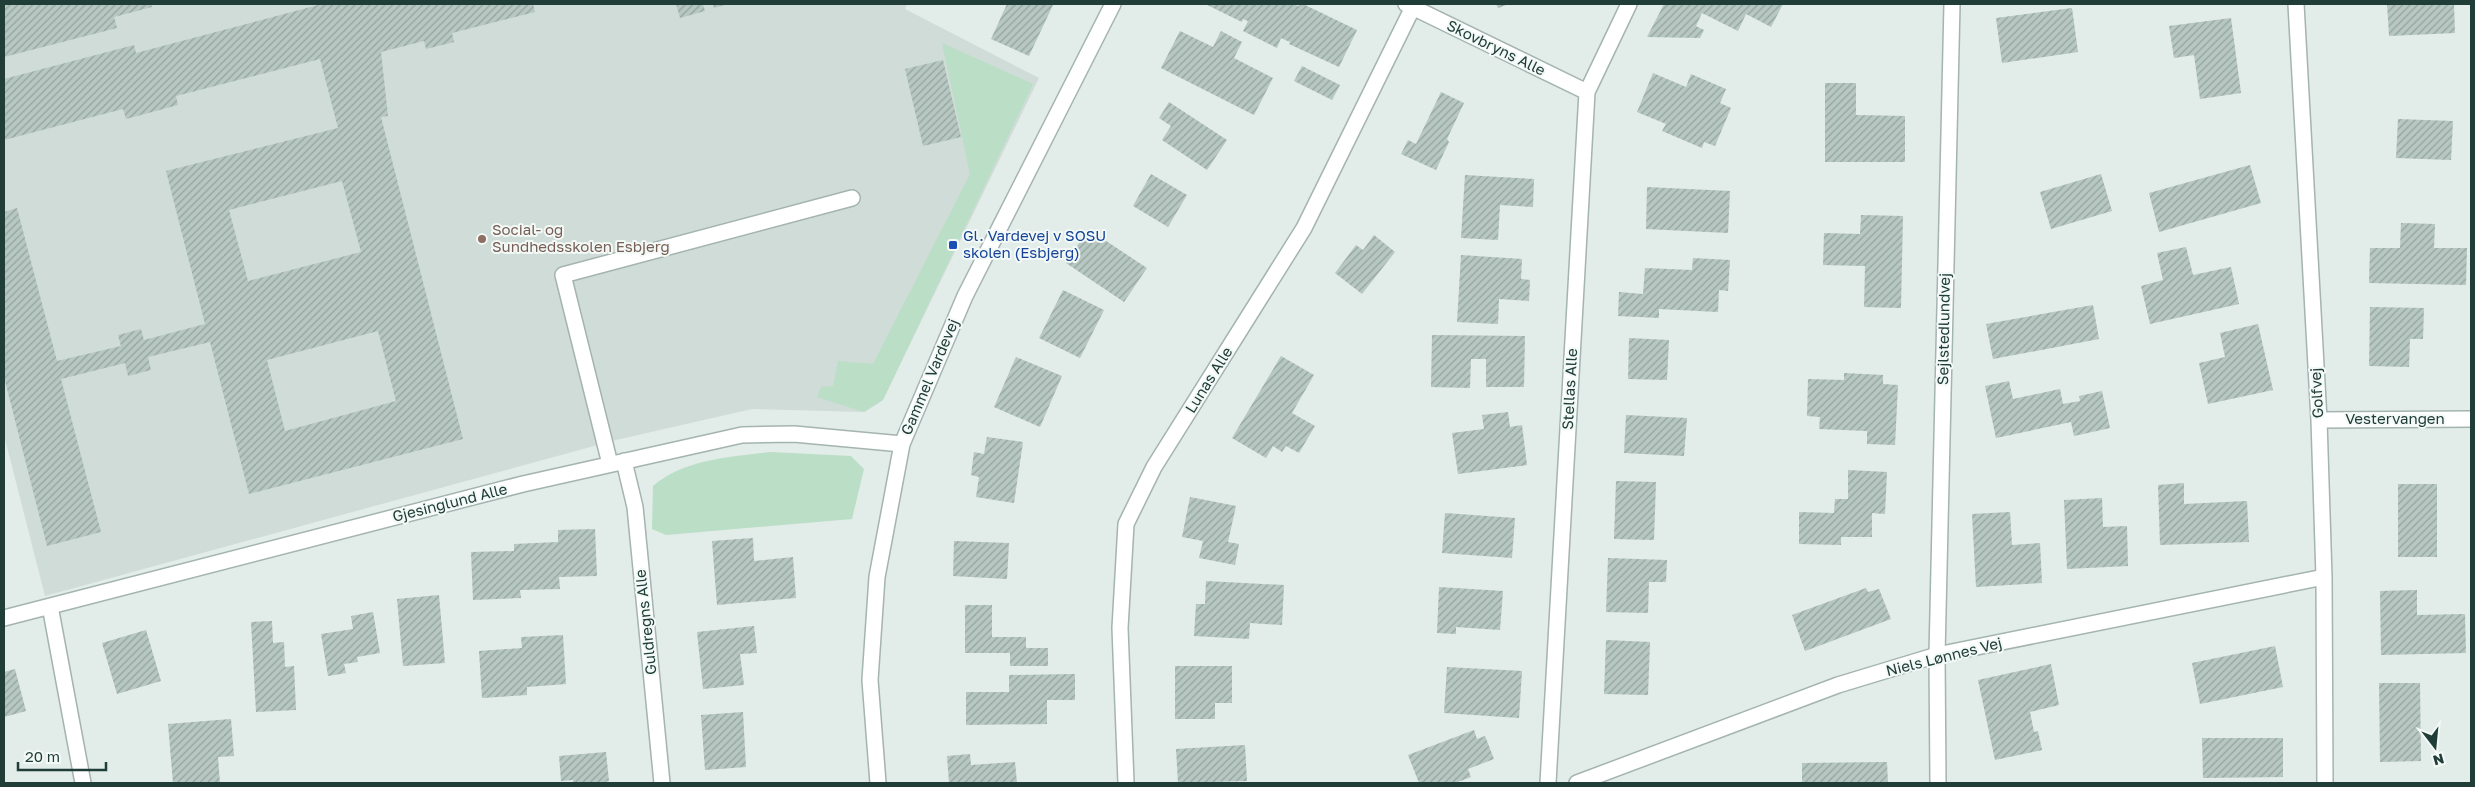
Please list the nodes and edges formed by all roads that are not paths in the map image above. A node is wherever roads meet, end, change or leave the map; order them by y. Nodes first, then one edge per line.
1 (1113, 4) edge
2 (1629, 4) edge
3 (1952, 4) edge
4 (2296, 4) edge
5 (1410, 6) edge
6 (1586, 92) junction
7 (852, 198) dead end
8 (2471, 419) edge
9 (2319, 420) junction
10 (902, 444) junction
11 (617, 463) junction
12 (2324, 577) junction
13 (50, 606) junction
14 (4, 618) edge
15 (1937, 655) junction
16 (83, 783) edge
17 (662, 783) edge
18 (878, 783) edge
19 (1126, 783) edge
20 (1548, 783) edge
21 (1577, 783) edge
22 (1938, 783) edge
23 (2325, 783) edge

1 - 10 street, Gammel Vardevej
2 - 6 street, Stellas Alle
3 - 15 street, Sejlstedlundvej
4 - 9 street, Golfvej
5 - 6 street, Skovbryns Alle
5 - 19 street, Lunas Alle
6 - 20 street, Stellas Alle
7 - 11 street, Guldregns Alle
8 - 9 street, Vestervangen
9 - 12 street, Golfvej
10 - 11 street, Gjesinglund Alle
10 - 18 street, Gammel Vardevej
11 - 13 street, Gjesinglund Alle
11 - 17 street, Guldregns Alle
12 - 15 street, Niels Lønnes Vej
12 - 23 street, Golfvej
13 - 14 street, Gjesinglund Alle
13 - 16 street
15 - 21 street, Niels Lønnes Vej
15 - 22 street, Sejlstedlundvej

